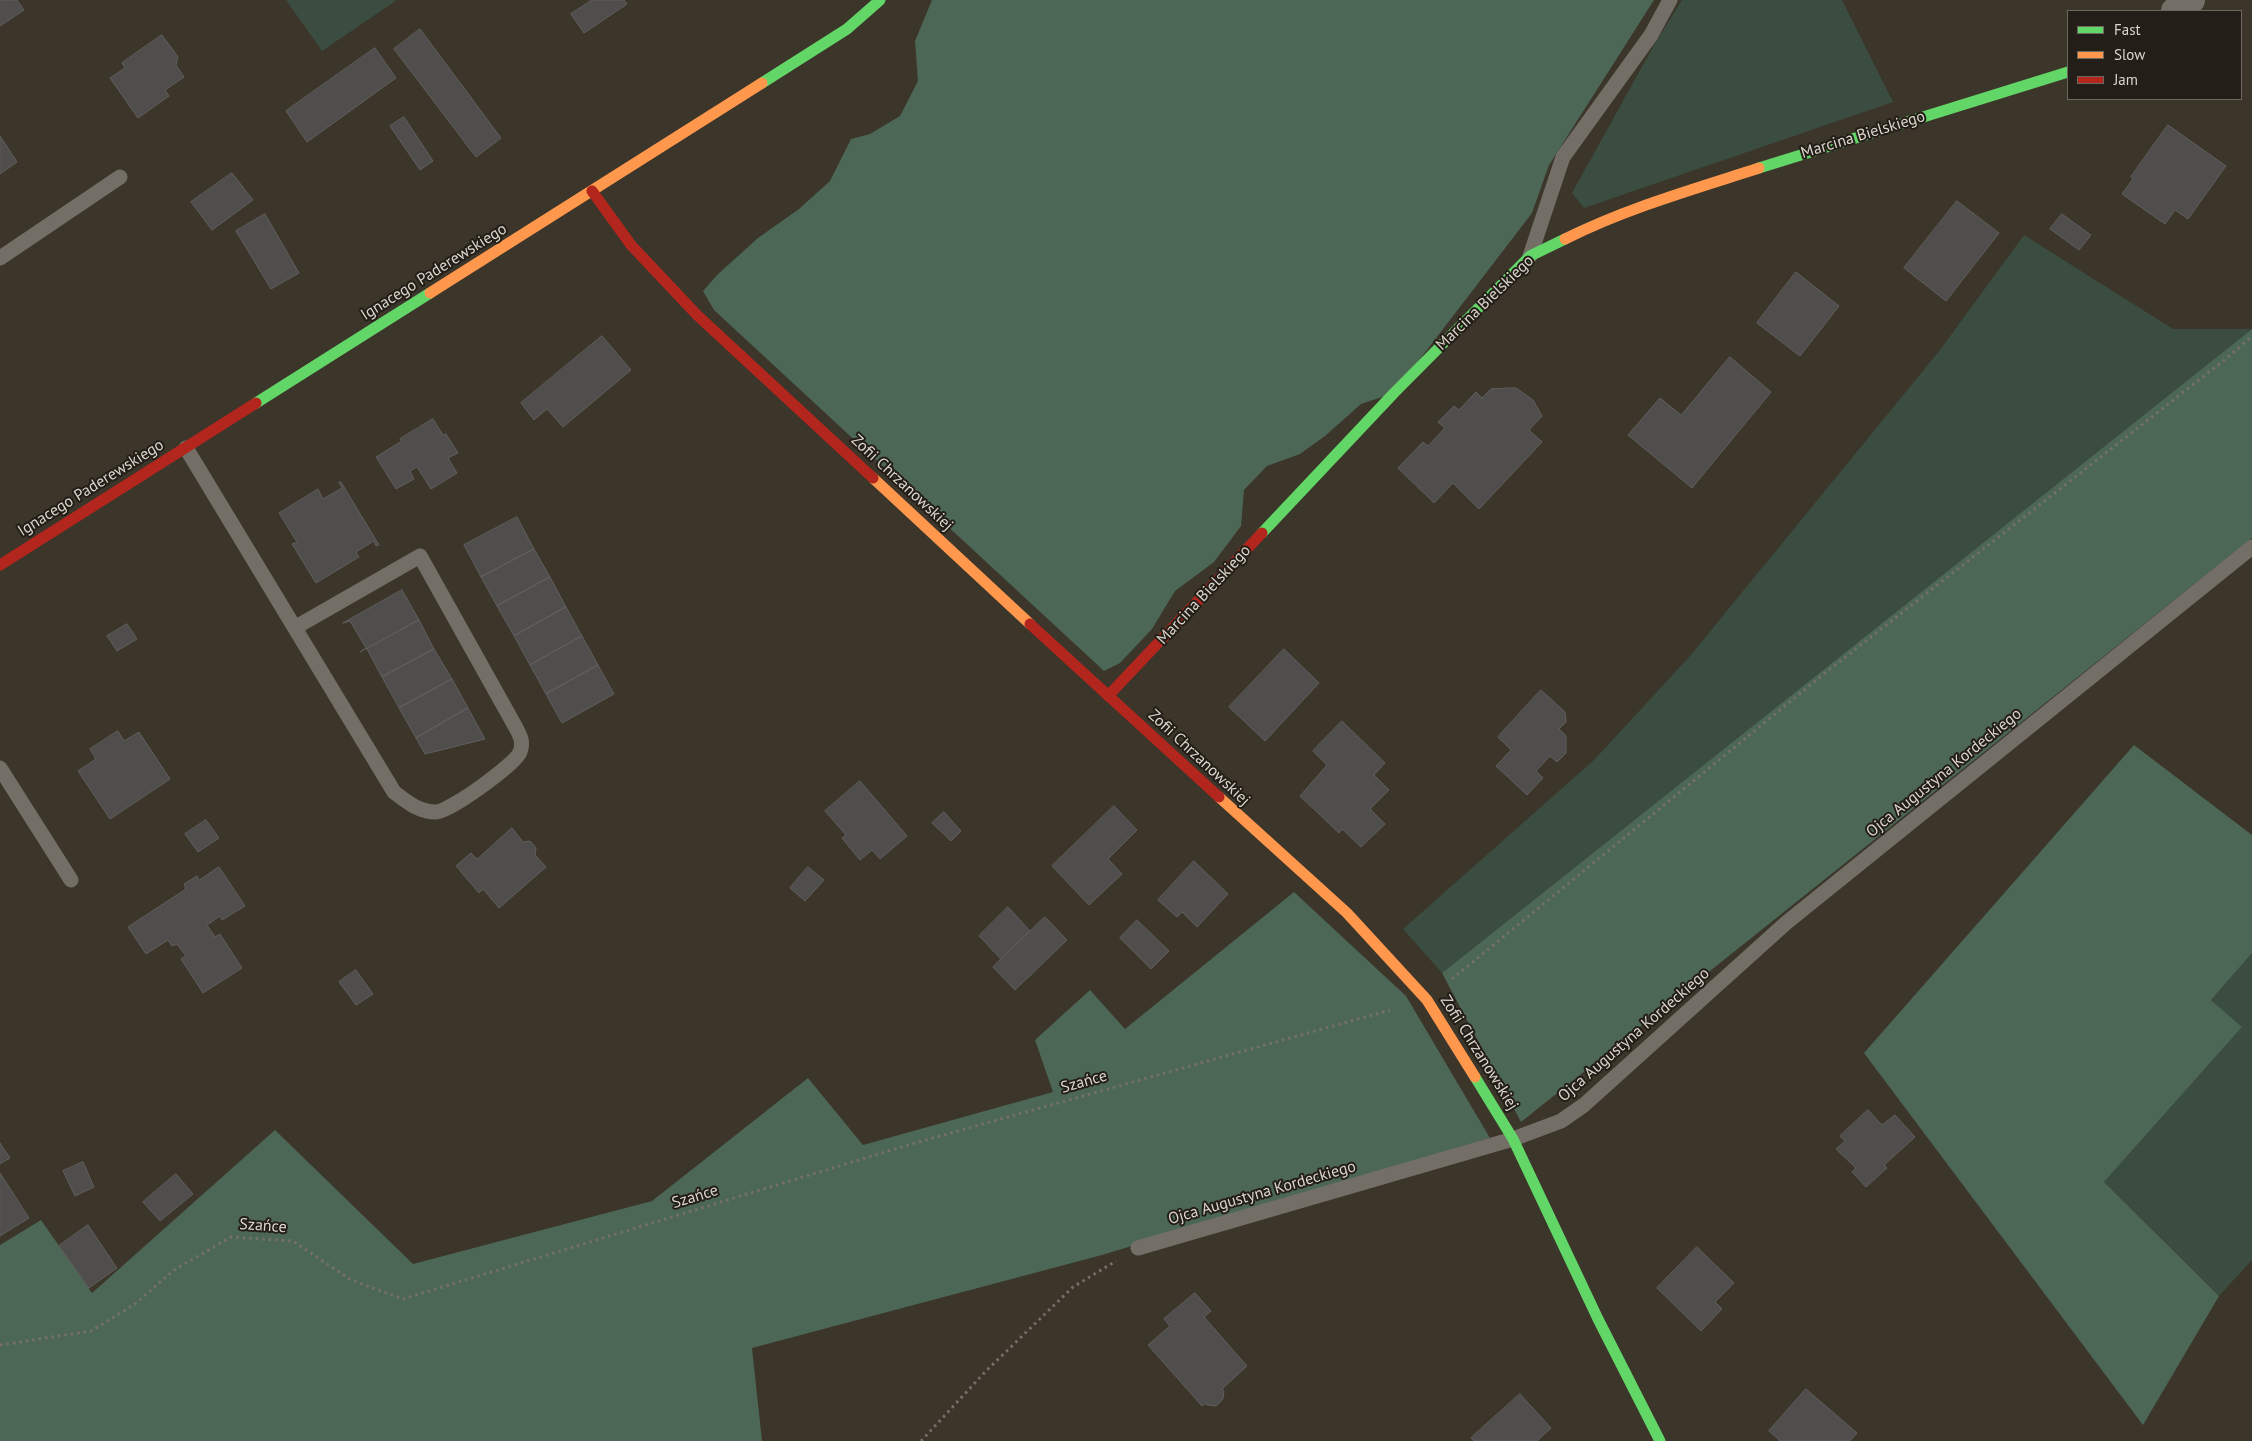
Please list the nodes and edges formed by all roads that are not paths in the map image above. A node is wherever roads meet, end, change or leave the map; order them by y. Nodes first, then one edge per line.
1 (880, 0) edge
2 (1670, 0) edge
3 (2191, 0) edge
4 (2177, 10) edge
5 (2067, 72) edge
6 (120, 177) dead end
7 (592, 191) junction
8 (1530, 256) junction
9 (0, 258) edge
10 (186, 448) junction
11 (2252, 547) edge
12 (0, 565) edge
13 (296, 628) junction
14 (1108, 696) junction
15 (0, 768) edge
16 (71, 880) dead end
17 (1513, 1138) junction
18 (1138, 1248) road end
19 (1660, 1441) edge

1 - 7 street, Ignacego Paderewskiego
2 - 8 lane
3 - 4 street
5 - 8 street, Marcina Bielskiego
6 - 9 lane
7 - 10 street, Ignacego Paderewskiego
7 - 14 street, Zofii Chrzanowskiej
8 - 14 street, Marcina Bielskiego
10 - 12 street, Ignacego Paderewskiego
10 - 13 lane
11 - 17 lane, Ojca Augustyna Kordeckiego
13 - 13 lane
14 - 17 street, Zofii Chrzanowskiej
15 - 16 lane
17 - 18 lane, Ojca Augustyna Kordeckiego
17 - 19 street, Zofii Chrzanowskiej

